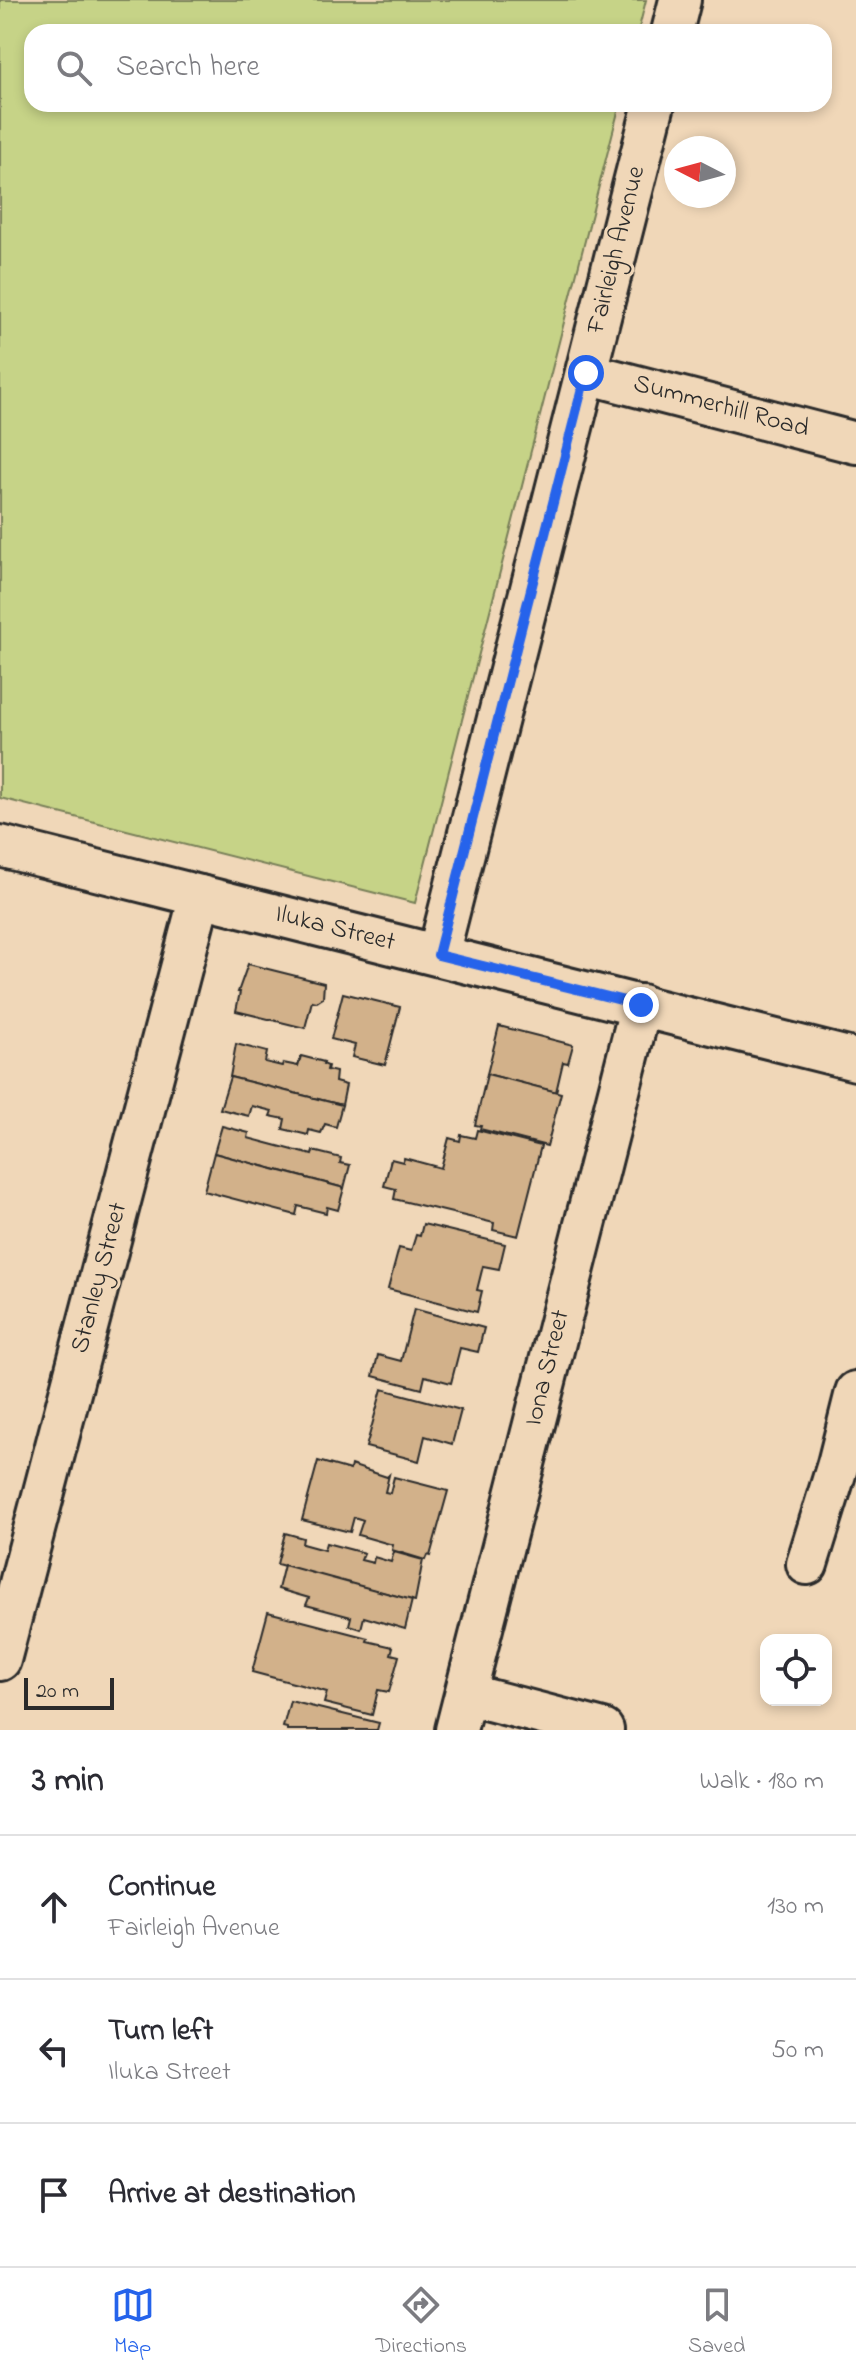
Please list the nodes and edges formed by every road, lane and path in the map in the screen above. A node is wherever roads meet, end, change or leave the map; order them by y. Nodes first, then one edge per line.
1 (680, 0) edge
2 (674, 24) edge
3 (652, 112) edge
4 (586, 373) junction
5 (856, 443) edge
6 (0, 846) edge
7 (200, 896) junction
8 (438, 955) junction
9 (641, 1005) junction
10 (856, 1060) edge
11 (856, 1392) edge
12 (807, 1564) dead end
13 (0, 1660) edge
14 (461, 1712) edge
15 (603, 1730) edge

1 - 2 street
3 - 4 street, Fairleigh Avenue
4 - 5 street, Summerhill Road
4 - 8 street, Fairleigh Avenue
6 - 7 street, Iluka Street
7 - 8 street, Iluka Street
7 - 13 street, Stanley Street
8 - 9 street, Iluka Street
9 - 10 street, Iluka Street
9 - 14 street, Iona Street
11 - 12 street
14 - 15 street

